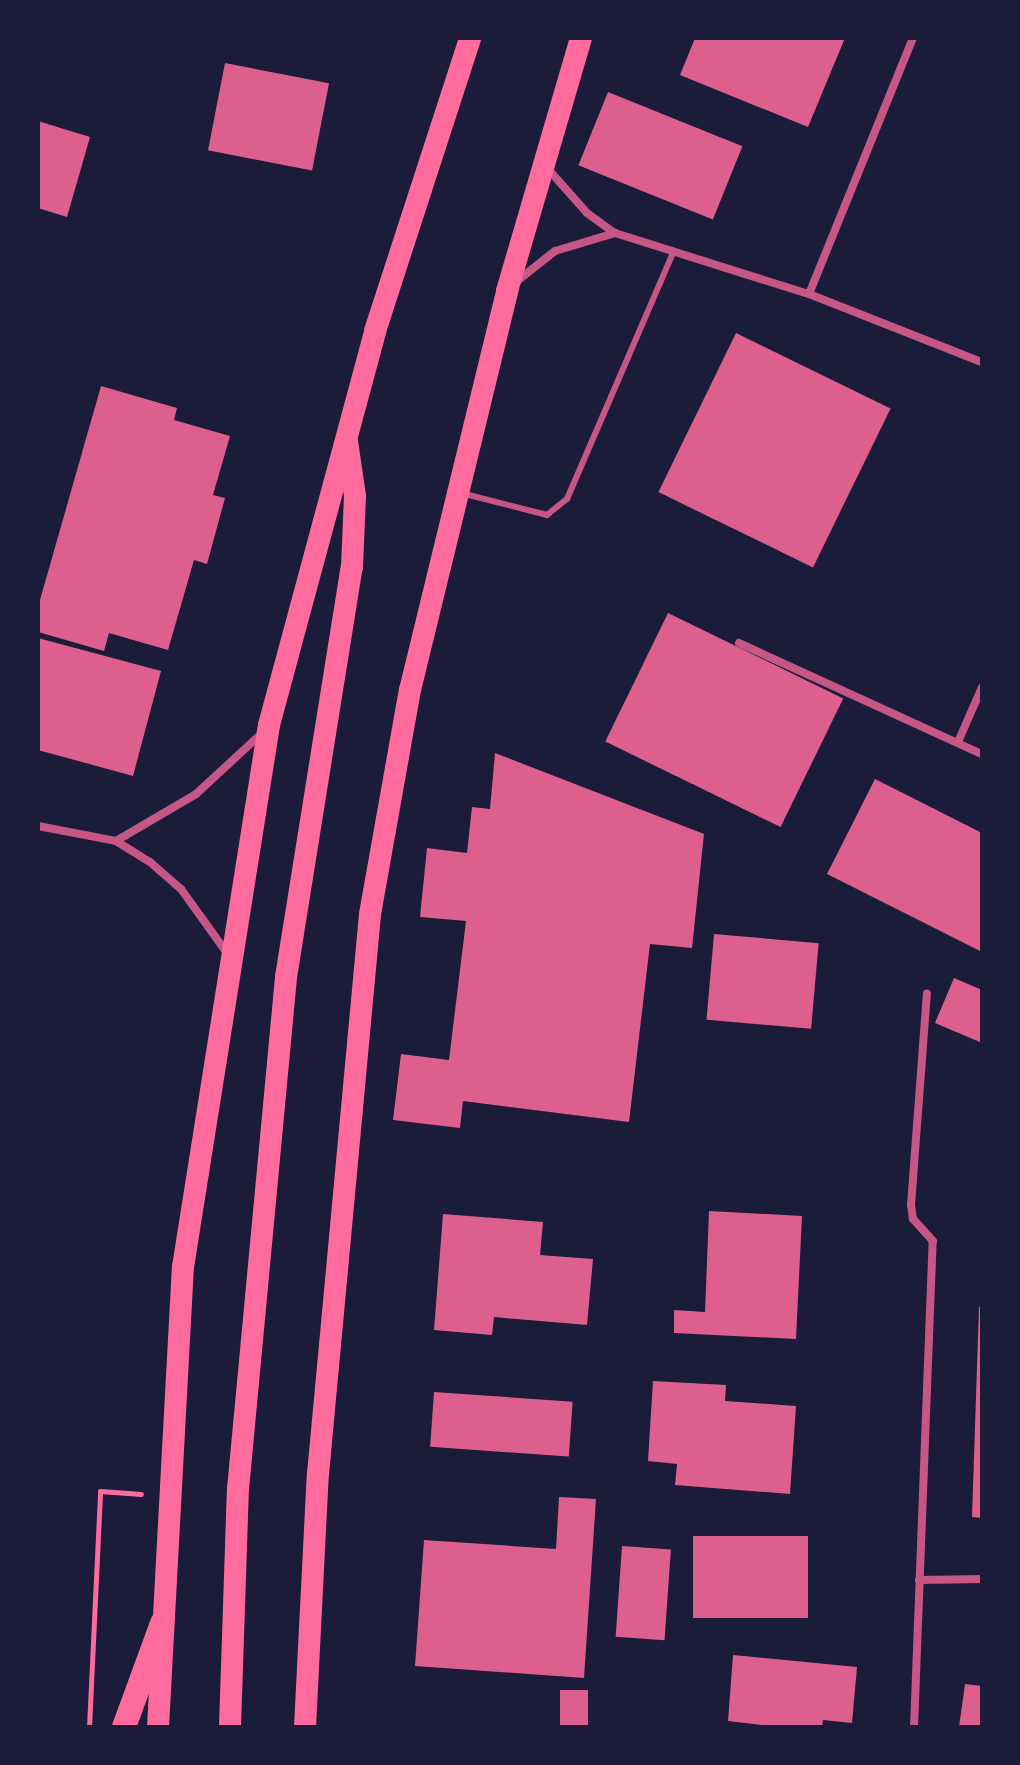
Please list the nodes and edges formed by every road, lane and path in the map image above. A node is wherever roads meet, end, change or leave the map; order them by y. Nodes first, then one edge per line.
1 (470, 38) edge
2 (581, 38) edge
3 (913, 38) edge
4 (543, 162) junction
5 (615, 233) junction
6 (674, 251) junction
7 (507, 291) junction
8 (809, 294) junction
9 (982, 362) edge
10 (346, 432) junction
11 (458, 492) junction
12 (739, 643) dead end
13 (982, 687) edge
14 (269, 725) junction
15 (958, 742) junction
16 (982, 754) edge
17 (38, 826) edge
18 (116, 841) junction
19 (229, 956) junction
20 (927, 994) dead end
21 (170, 1496) junction
22 (982, 1579) edge
23 (919, 1580) junction
24 (162, 1623) junction
25 (305, 1690) junction
26 (89, 1727) edge
27 (124, 1727) edge
28 (158, 1727) edge
29 (230, 1727) edge
30 (305, 1727) edge
31 (312, 1727) edge
32 (914, 1727) edge

1 - 10 highway
2 - 4 highway
3 - 8 street
4 - 5 street
4 - 7 highway
5 - 6 street
5 - 7 street
6 - 8 street
6 - 11 lane
7 - 11 highway
8 - 9 street
10 - 14 highway
10 - 29 highway
11 - 25 highway
12 - 15 street
13 - 15 street
14 - 18 street
14 - 19 highway
15 - 16 street
17 - 18 street
18 - 19 street
19 - 21 highway
20 - 23 street
21 - 24 highway
21 - 26 path
22 - 23 street
23 - 32 street
24 - 27 highway
24 - 28 highway
25 - 30 highway
25 - 31 highway

